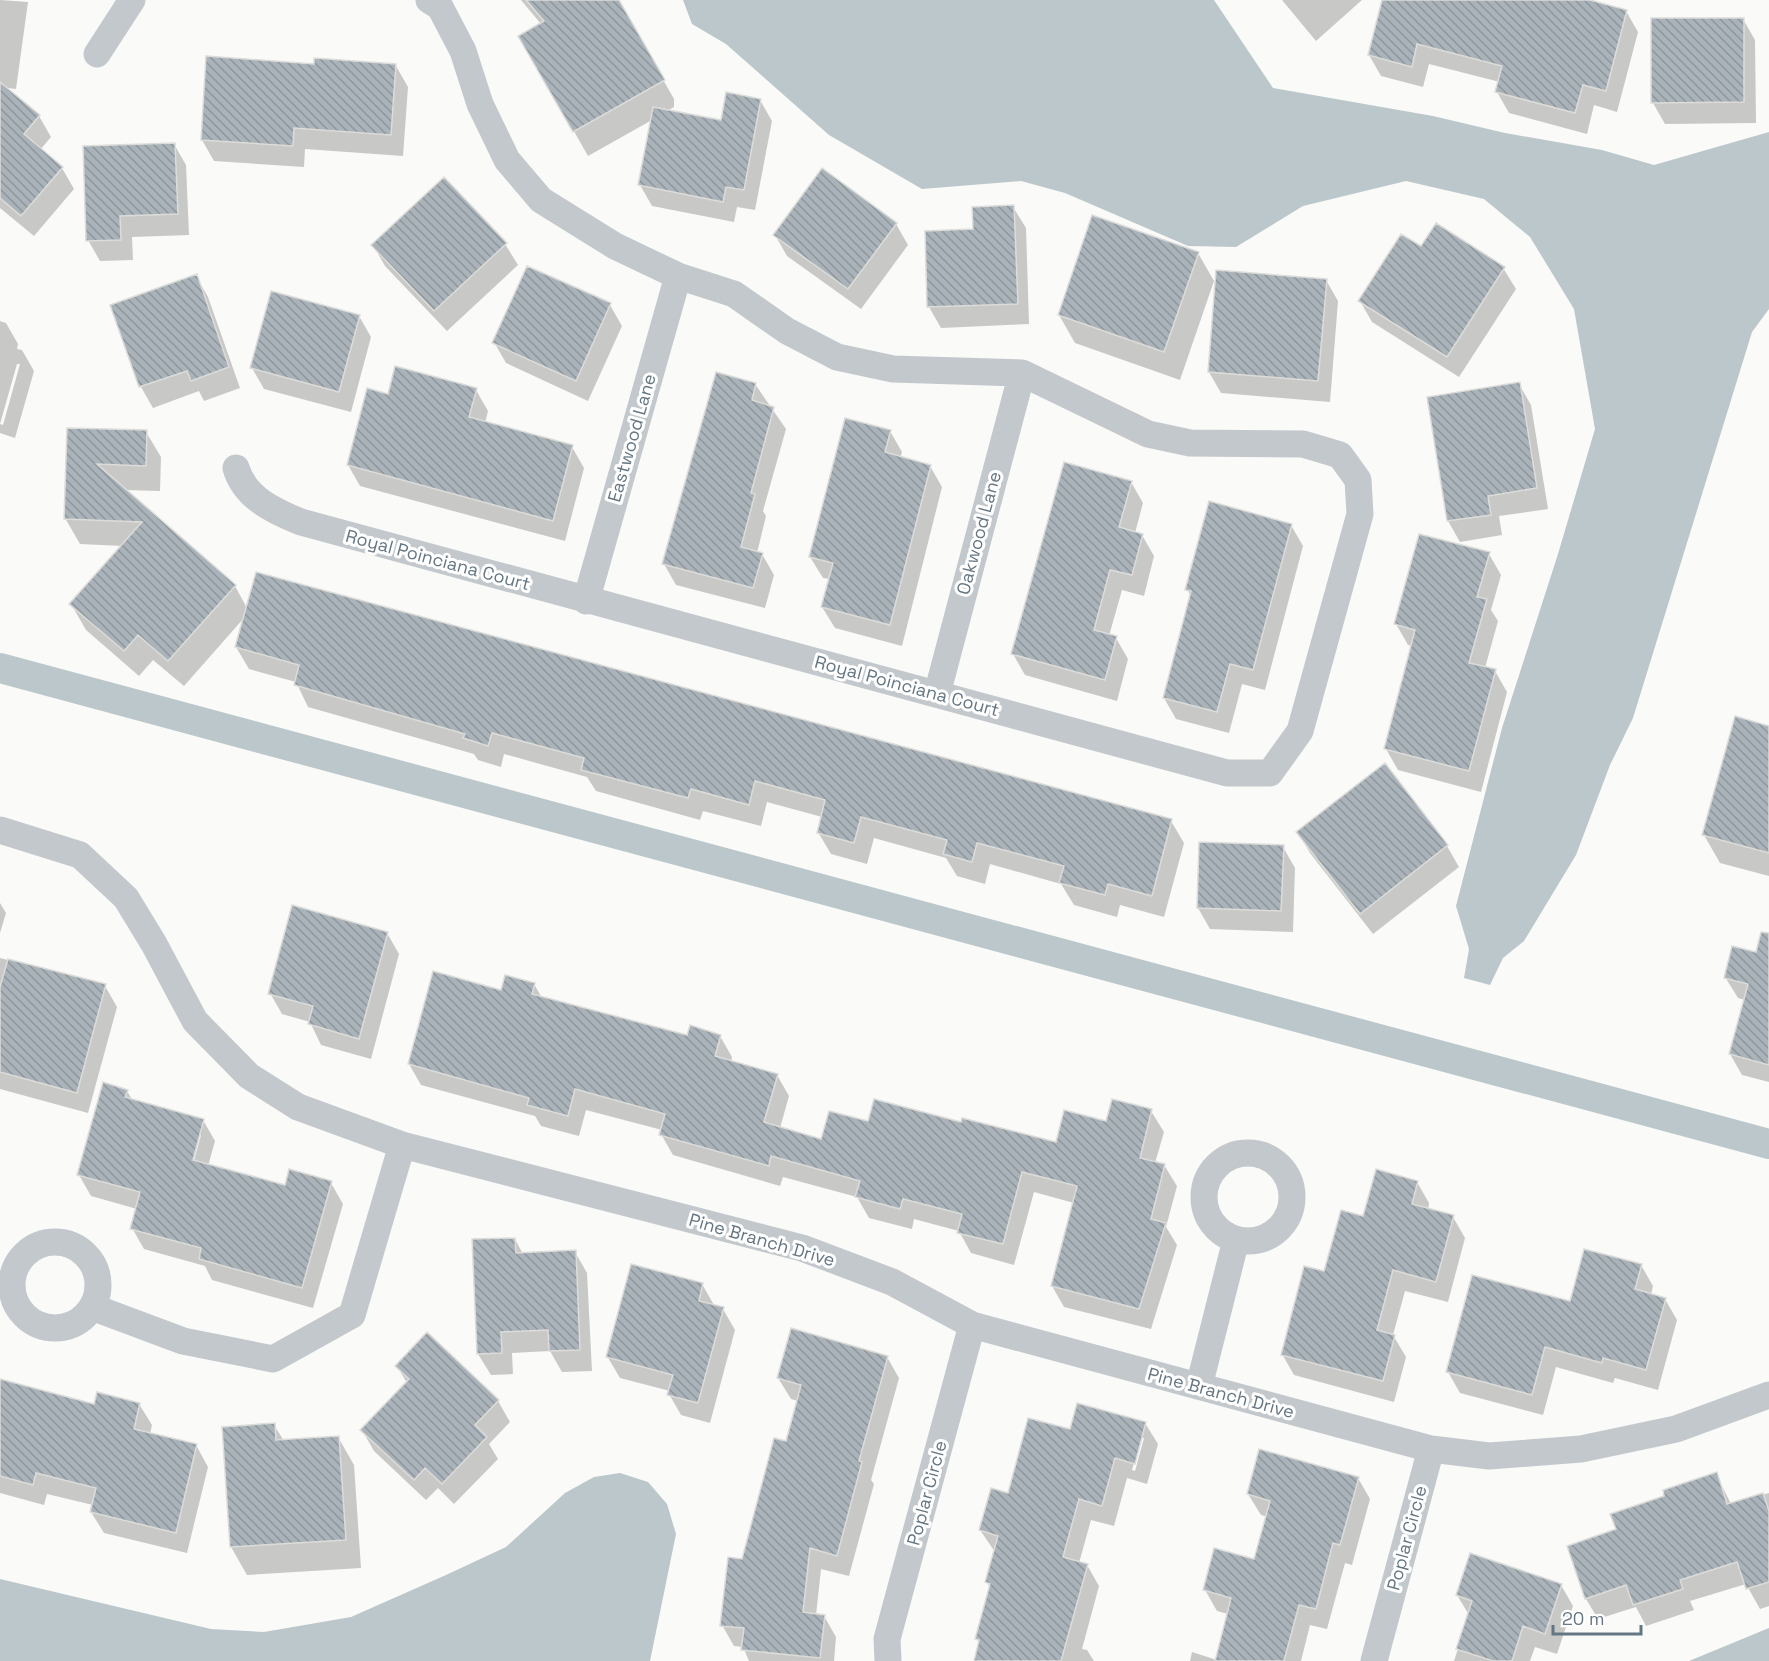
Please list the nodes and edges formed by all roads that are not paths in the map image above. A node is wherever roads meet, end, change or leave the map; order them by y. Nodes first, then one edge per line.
1 (132, 0) edge
2 (429, 0) edge
3 (97, 54) dead end
4 (678, 276) junction
5 (1022, 373) junction
6 (236, 468) dead end
7 (586, 601) junction
8 (937, 694) junction
9 (0, 830) edge
10 (402, 1145) junction
11 (1236, 1240) dead end
12 (92, 1307) dead end
13 (972, 1325) junction
14 (1198, 1386) junction
15 (1769, 1395) edge
16 (1431, 1449) junction
17 (888, 1661) edge
18 (1374, 1661) edge

1 - 3 street
2 - 4 street
4 - 5 street
4 - 7 street, Eastwood Lane
5 - 8 street, Oakwood Lane
5 - 8 street, Royal Poinciana Court
6 - 7 street, Royal Poinciana Court
7 - 8 street, Royal Poinciana Court
9 - 10 street, Pine Branch Drive
10 - 12 street
10 - 13 street, Pine Branch Drive
11 - 14 street
13 - 14 street, Pine Branch Drive
13 - 17 street, Poplar Circle
14 - 16 street, Pine Branch Drive
15 - 16 street, Pine Branch Drive
16 - 18 street, Poplar Circle

